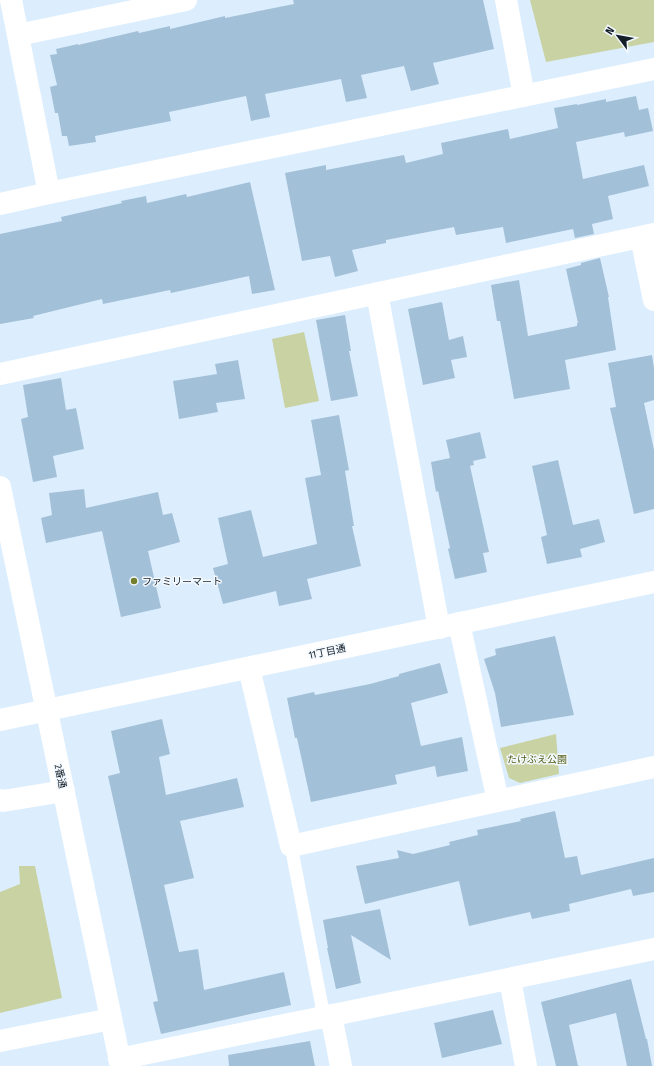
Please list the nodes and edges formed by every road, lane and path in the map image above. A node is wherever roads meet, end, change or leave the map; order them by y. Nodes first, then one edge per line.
1 (11, 0) edge
2 (506, 0) edge
3 (180, 1) edge
4 (18, 35) junction
5 (654, 69) edge
6 (524, 96) junction
7 (49, 193) junction
8 (0, 204) edge
9 (648, 236) edge
10 (377, 293) junction
11 (654, 300) edge
12 (0, 374) edge
13 (0, 487) edge
14 (654, 582) edge
15 (449, 625) junction
16 (249, 668) junction
17 (47, 711) junction
18 (0, 720) edge
19 (654, 767) edge
20 (64, 791) junction
21 (0, 800) edge
22 (498, 801) junction
23 (291, 846) junction
24 (654, 949) edge
25 (510, 979) junction
26 (328, 1016) junction
27 (111, 1019) junction
28 (0, 1041) edge
29 (120, 1063) edge
30 (341, 1066) edge
31 (526, 1066) edge

1 - 4 street
2 - 6 street
3 - 4 street
4 - 7 street
5 - 6 street
6 - 7 street
7 - 8 street
9 - 10 street
9 - 11 street
10 - 12 street
10 - 15 street
13 - 17 street, 2番通
14 - 15 street, 11丁目通
15 - 16 street, 11丁目通
15 - 22 street
16 - 17 street, 11丁目通
16 - 23 street
17 - 18 street, 11丁目通
17 - 20 street, 2番通
19 - 22 street
20 - 21 street
20 - 27 street, 2番通
22 - 23 street
23 - 26 lane
24 - 25 street
25 - 26 street
25 - 31 street
26 - 29 street
26 - 30 street
27 - 28 street
27 - 29 street, 2番通

